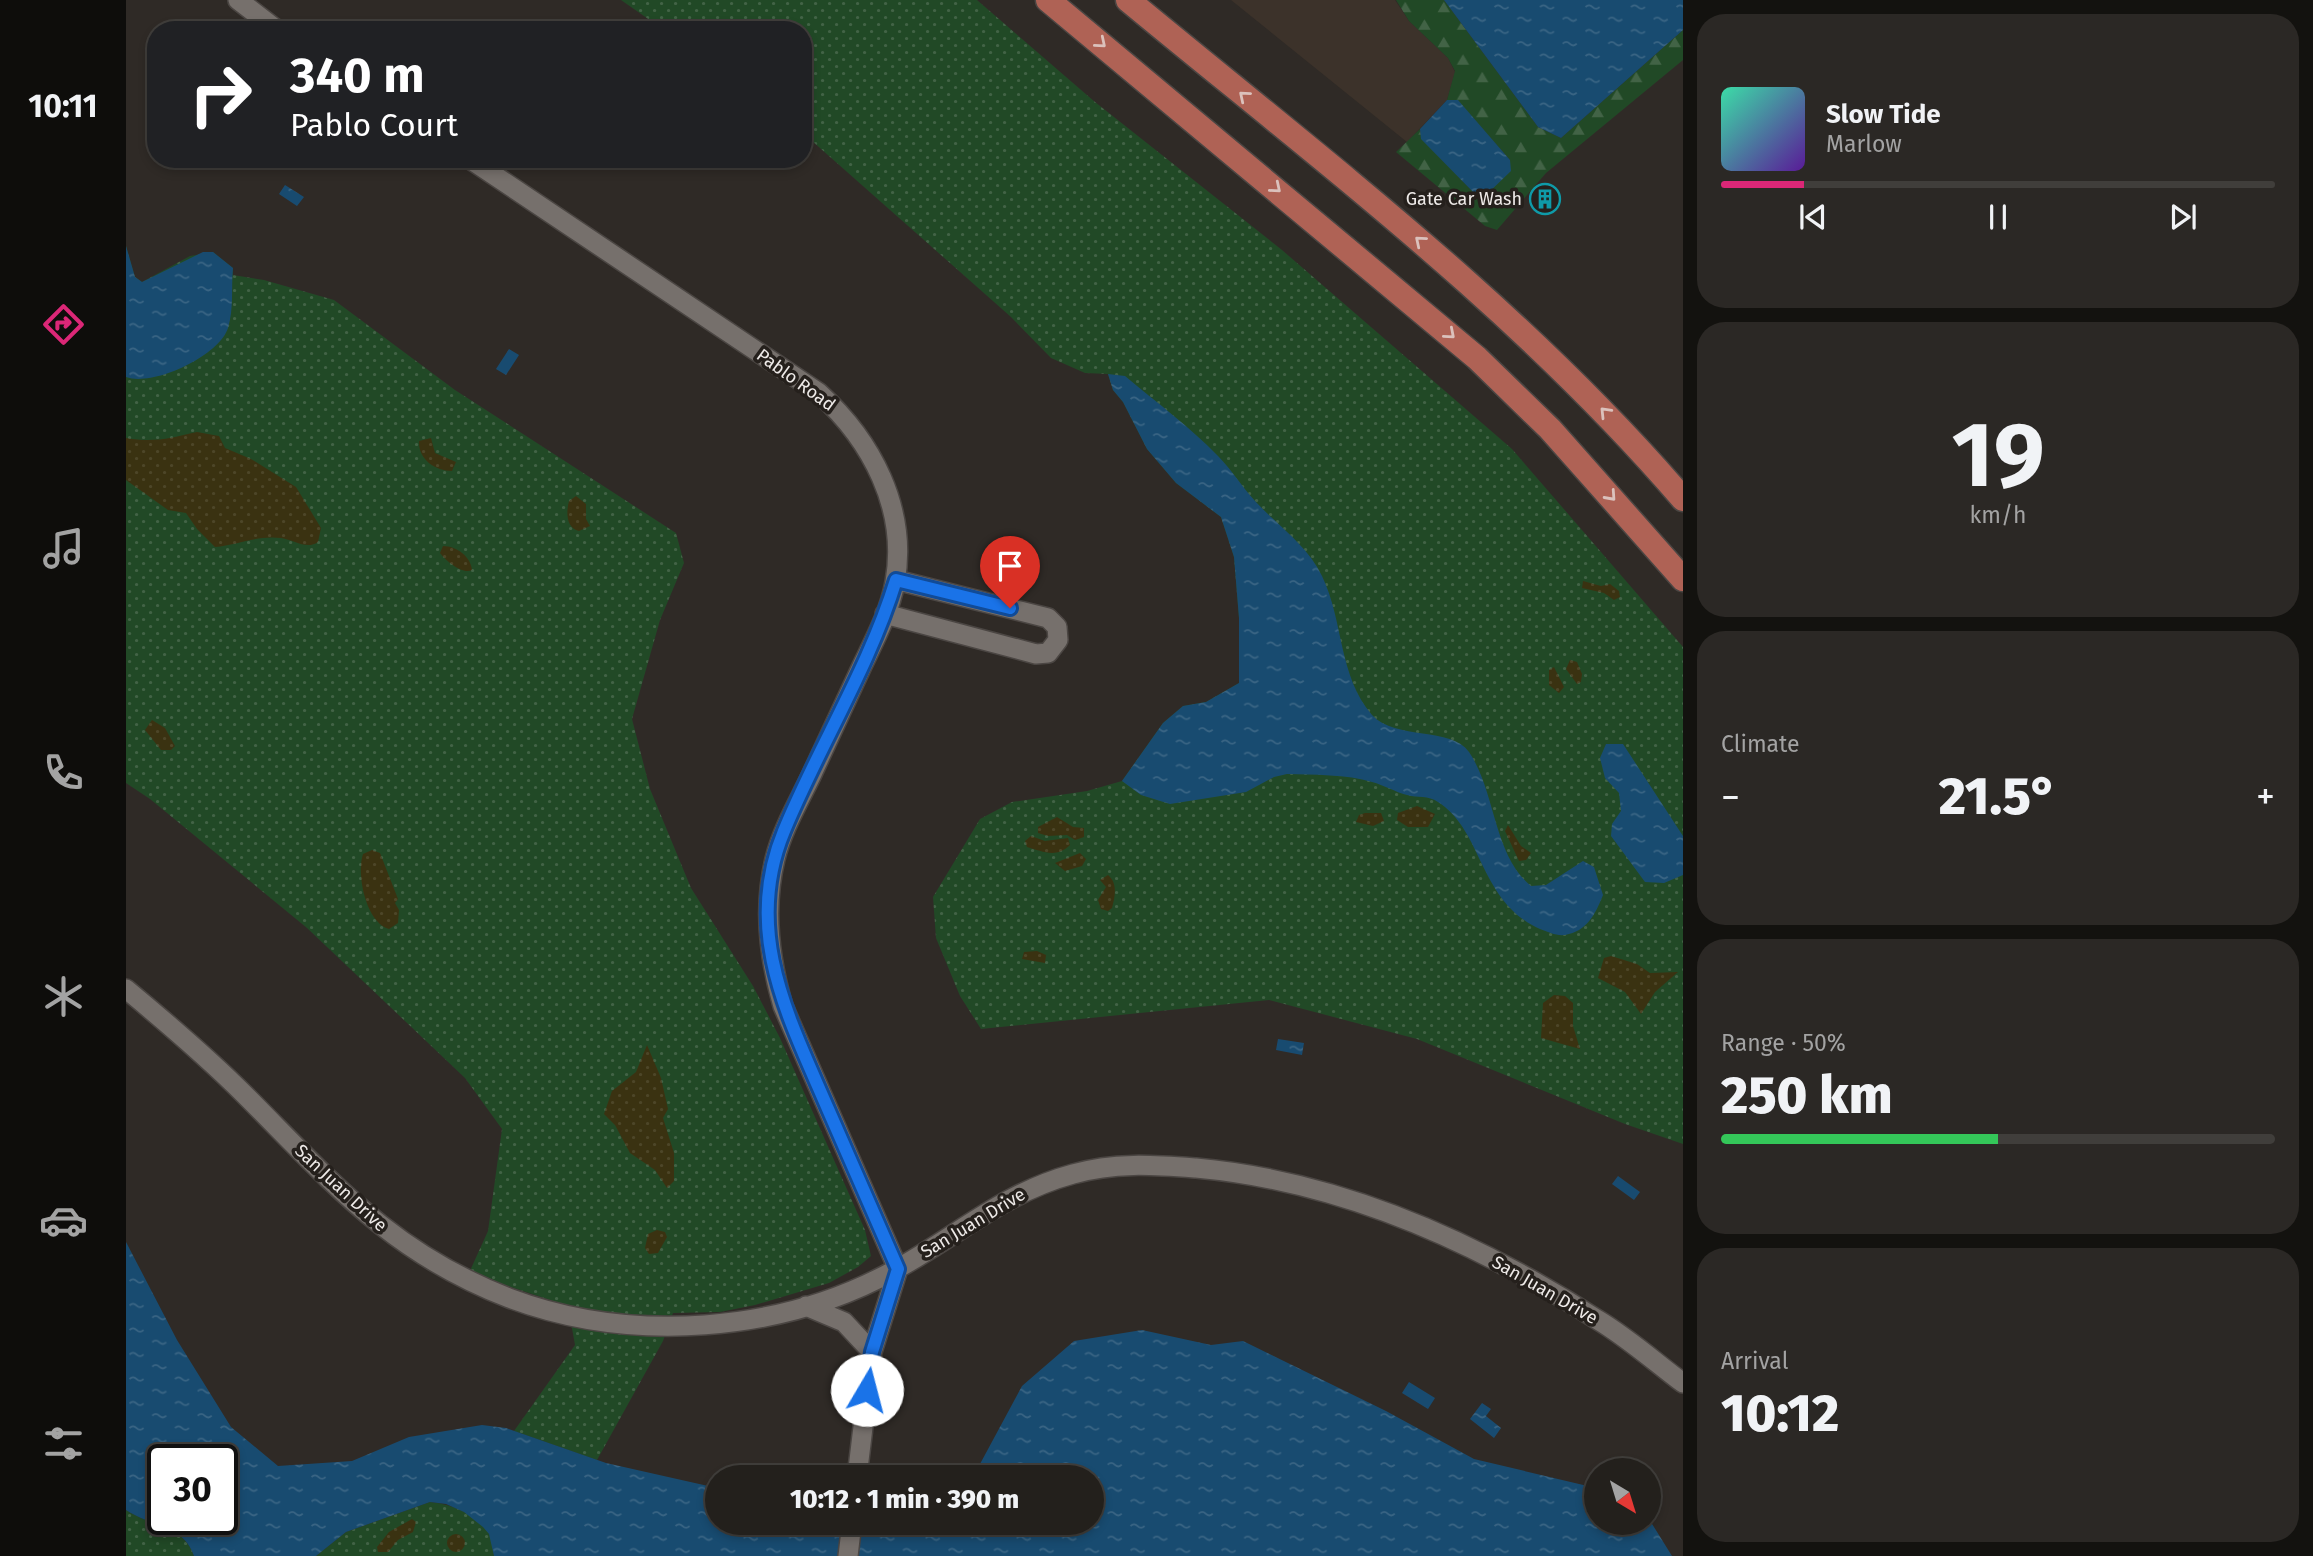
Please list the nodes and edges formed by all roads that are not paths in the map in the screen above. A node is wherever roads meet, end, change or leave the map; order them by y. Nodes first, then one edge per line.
1 (239, 0) edge
2 (1048, 0) edge
3 (1128, 0) edge
4 (266, 21) edge
5 (484, 168) edge
6 (1683, 499) edge
7 (1683, 579) edge
8 (896, 580) junction
9 (885, 614) junction
10 (126, 989) edge
11 (898, 1269) junction
12 (806, 1306) junction
13 (872, 1352) junction
14 (1683, 1383) edge
15 (858, 1465) edge
16 (850, 1535) edge
17 (848, 1556) edge

1 - 4 street
2 -> 7 main road
6 -> 3 main road
5 - 8 street, Pablo Road
8 - 9 street, Pablo Road
8 - 9 street
9 - 11 street, Pablo Road
10 - 12 street, San Juan Drive
11 - 12 street, San Juan Drive
11 - 13 street
11 - 14 street, San Juan Drive
12 - 13 street
13 - 15 street
16 - 17 street

